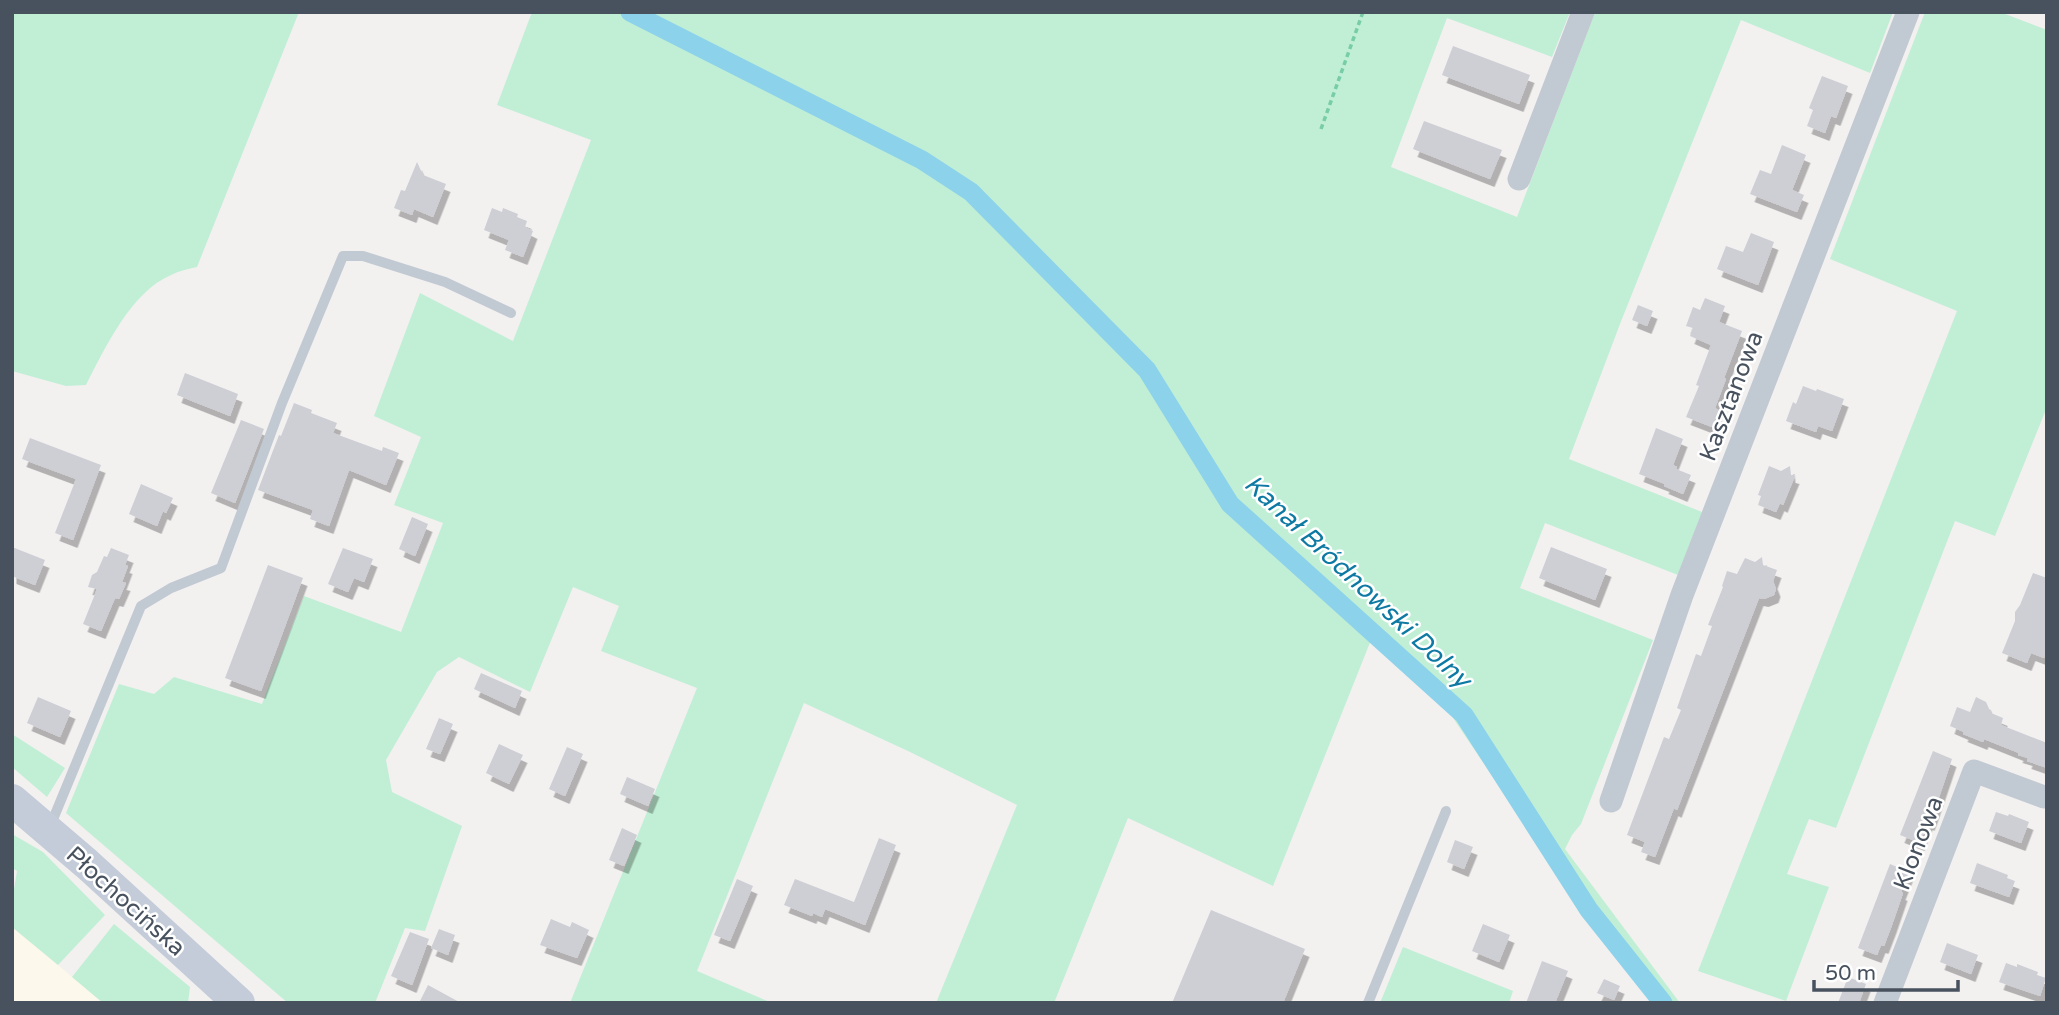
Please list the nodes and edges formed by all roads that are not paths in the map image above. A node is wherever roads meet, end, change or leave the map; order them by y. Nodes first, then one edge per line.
1 (1583, 12) edge
2 (1908, 12) edge
3 (1519, 179) dead end
4 (511, 313) dead end
5 (2044, 797) dead end
6 (12, 800) edge
7 (1611, 801) dead end
8 (1447, 811) dead end
9 (48, 832) junction
10 (239, 1003) edge
11 (1368, 1003) edge
12 (1885, 1003) edge

1 - 3 street
2 - 7 street, Kasztanowa
4 - 9 lane
5 - 12 street, Klonowa
6 - 9 main road, Płochocińska
8 - 11 lane
9 - 10 main road, Płochocińska

